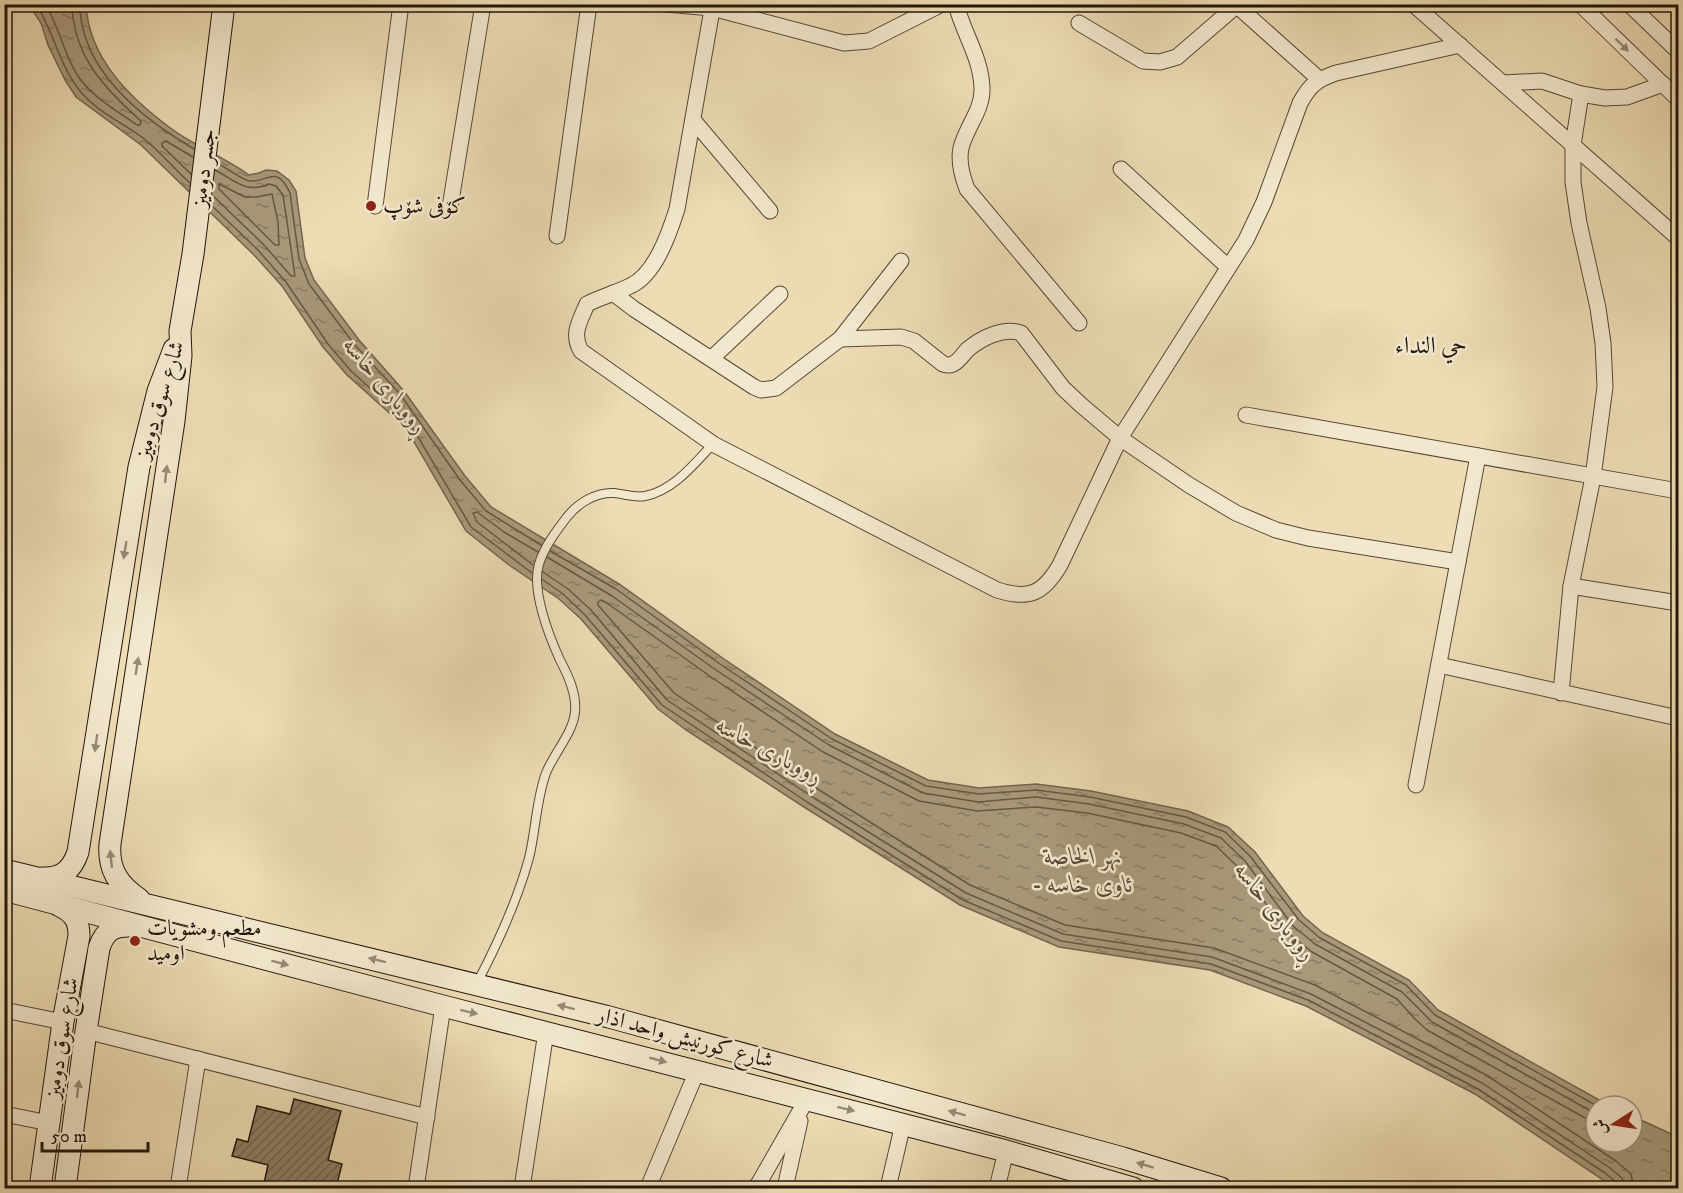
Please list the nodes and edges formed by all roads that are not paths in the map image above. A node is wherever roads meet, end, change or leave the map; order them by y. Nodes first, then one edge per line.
1 (224, 4) edge
2 (401, 4) edge
3 (483, 4) edge
4 (589, 4) edge
5 (666, 4) edge
6 (942, 4) edge
7 (956, 4) edge
8 (1413, 4) edge
9 (1580, 4) edge
10 (1629, 4) edge
11 (1235, 5) edge
12 (712, 6) edge
13 (1079, 23) dead end
14 (1460, 45) junction
15 (1678, 51) edge
16 (1319, 79) junction
17 (1503, 83) junction
18 (1663, 84) junction
19 (1581, 94) junction
20 (1678, 99) edge
21 (694, 121) junction
22 (1573, 145) junction
23 (1121, 169) dead end
24 (375, 206) dead end
25 (450, 207) dead end
26 (771, 211) dead end
27 (557, 236) dead end
28 (1678, 238) edge
29 (901, 261) dead end
30 (1228, 267) junction
31 (613, 293) junction
32 (780, 294) dead end
33 (1079, 323) dead end
34 (180, 331) junction
35 (840, 339) junction
36 (712, 358) junction
37 (1246, 415) dead end
38 (1120, 438) junction
39 (713, 444) junction
40 (1478, 456) junction
41 (1593, 477) junction
42 (1678, 491) edge
43 (1458, 562) junction
44 (1571, 586) junction
45 (1678, 603) edge
46 (1439, 665) junction
47 (1561, 693) junction
48 (1678, 718) edge
49 (1416, 785) dead end
50 (4, 870) edge
51 (37, 878) junction
52 (4, 890) edge
53 (52, 902) junction
54 (145, 903) junction
55 (142, 927) junction
56 (76, 955) junction
57 (97, 960) junction
58 (476, 984) junction
59 (443, 1006) junction
60 (4, 1010) edge
61 (609, 1017) junction
62 (63, 1022) junction
63 (86, 1031) junction
64 (546, 1032) junction
65 (602, 1045) junction
66 (198, 1059) junction
67 (698, 1071) junction
68 (804, 1103) junction
69 (4, 1114) edge
70 (427, 1117) junction
71 (49, 1123) junction
72 (903, 1124) junction
73 (1006, 1151) junction
74 (1105, 1184) edge
75 (40, 1188) edge
76 (65, 1188) edge
77 (178, 1188) edge
78 (416, 1188) edge
79 (522, 1188) edge
80 (648, 1188) edge
81 (756, 1188) edge
82 (785, 1188) edge
83 (888, 1188) edge
84 (997, 1188) edge
85 (1133, 1188) edge
86 (1221, 1188) edge

1 - 34 main road, جسر دوميز
2 - 24 street
3 - 25 street
4 - 27 street
5 - 12 street
6 - 12 street
7 - 33 street
8 - 14 street
9 -> 18 street
10 - 15 street
11 - 13 street
11 - 16 street
12 - 21 street
14 - 16 street
14 - 17 street
16 - 30 street
17 - 19 street
17 - 22 street
18 - 19 street
18 - 20 street
19 - 22 street
21 - 26 street
21 - 31 street
22 - 28 street
22 - 41 street
23 - 30 street
29 - 35 street
30 - 38 street
31 - 36 street
31 - 39 street
32 - 36 street
34 -> 51 main road, شارع سوق دوميز
54 -> 34 main road, شارع سوق دوميز
35 - 36 street
35 - 38 street
37 - 40 street
38 - 39 street
38 - 43 street
39 - 58 lane
40 - 41 street
40 - 43 street
41 - 42 street
41 - 44 street
43 - 46 street
44 - 45 street
44 - 47 street
46 - 47 street
46 - 49 street
47 - 48 street
50 - 51 main road, شارع كورنيش واحد اذار
51 - 54 main road, شارع كورنيش واحد اذار
52 - 53 main road, شارع كورنيش واحد اذار
53 - 55 main road, شارع كورنيش واحد اذار
53 - 56 main road, شارع سوق دوميز
58 -> 54 main road, شارع كورنيش واحد اذار
55 - 57 main road, شارع سوق دوميز
55 -> 59 main road, شارع كورنيش واحد اذار
56 - 57 main road
56 - 62 main road, شارع سوق دوميز
57 - 63 main road, شارع سوق دوميز
61 -> 58 main road, شارع كورنيش واحد اذار
59 -> 64 main road, شارع كورنيش واحد اذار
59 - 70 street
60 - 62 street
61 - 65 main road
86 -> 61 main road, شارع كورنيش واحد اذار
62 - 71 main road, شارع سوق دوميز
63 - 66 street
76 -> 63 main road, شارع سوق دوميز
64 - 65 main road, شارع كورنيش واحد اذار
64 - 79 street
65 -> 67 main road, شارع كورنيش واحد اذار
66 - 70 street
66 - 77 street
67 - 68 main road, شارع كورنيش واحد اذار
67 - 80 street
68 -> 72 main road, شارع كورنيش واحد اذار
68 - 81 street
68 - 82 street
69 - 71 street
70 - 78 street
71 - 75 main road, شارع سوق دوميز
72 - 73 main road, شارع كورنيش واحد اذار
72 - 83 street
73 - 74 main road, شارع كورنيش واحد اذار
73 - 84 street
74 - 85 main road, شارع كورنيش واحد اذار

